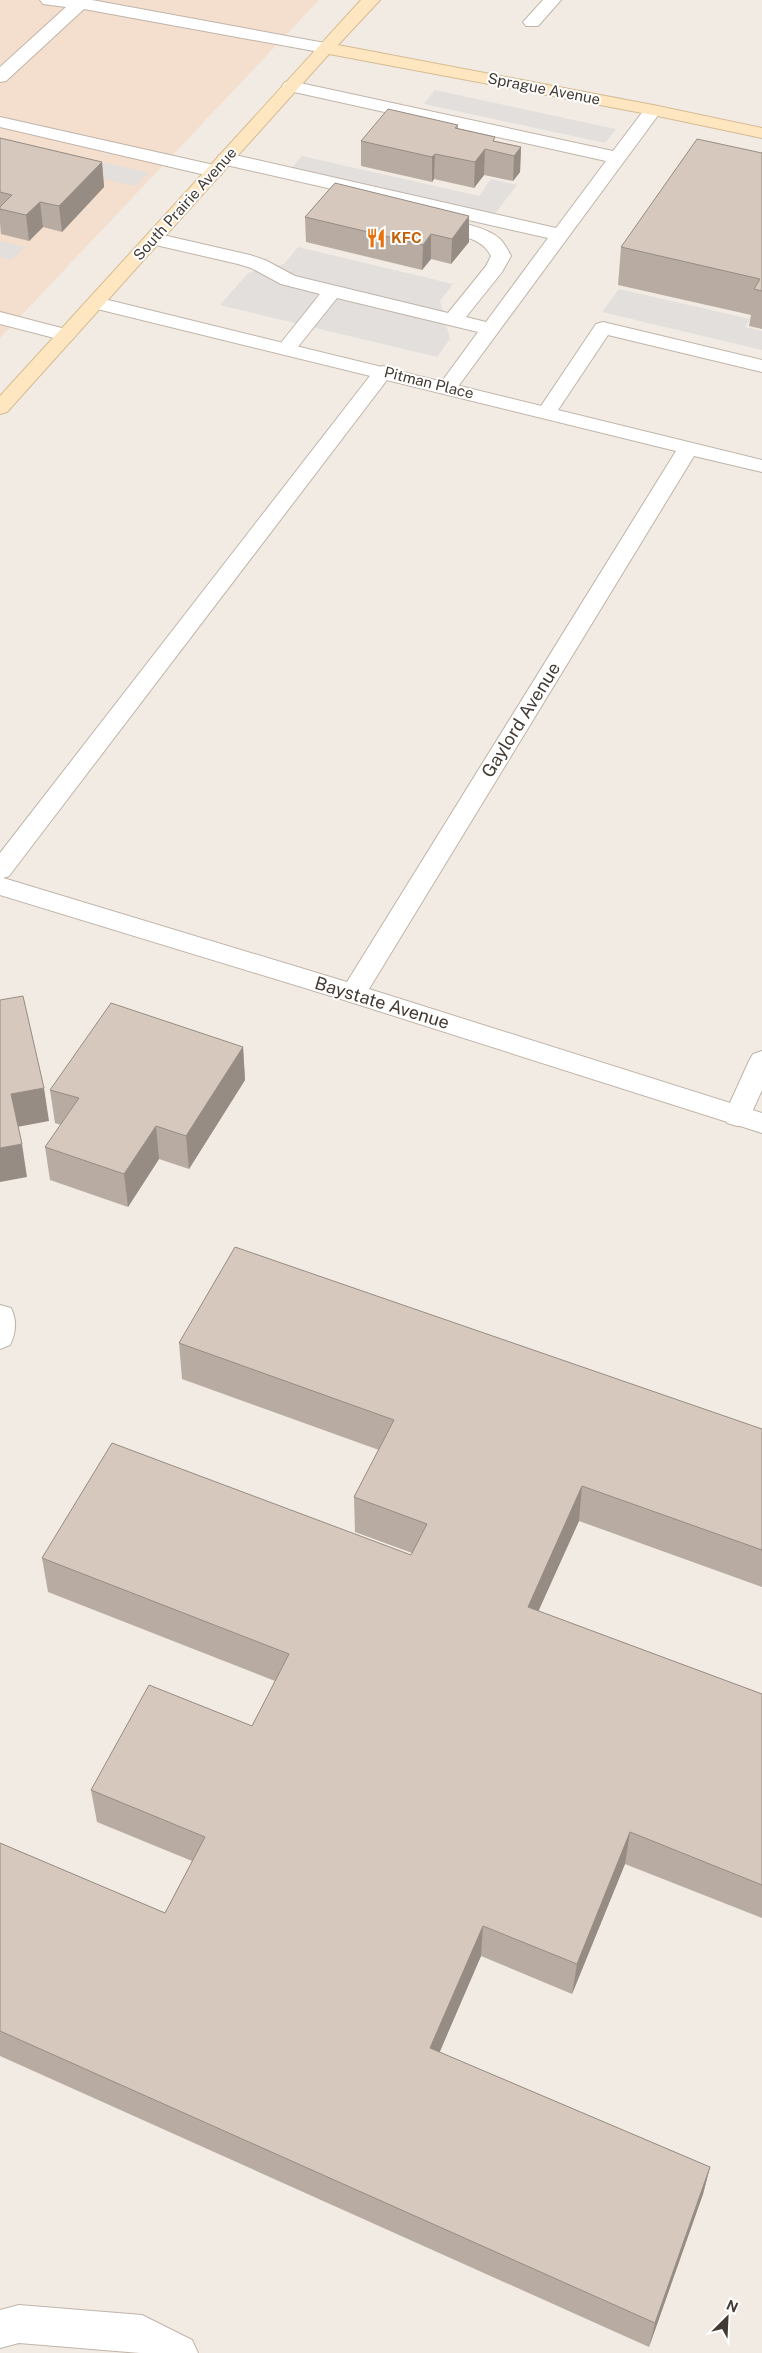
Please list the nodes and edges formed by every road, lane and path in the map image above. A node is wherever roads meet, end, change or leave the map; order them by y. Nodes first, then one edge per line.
1 (48, 0) edge
2 (371, 0) edge
3 (552, 0) edge
4 (82, 2) edge
5 (532, 22) dead end
6 (325, 48) junction
7 (0, 77) edge
8 (291, 86) junction
9 (653, 110) junction
10 (0, 122) edge
11 (762, 133) edge
12 (618, 158) junction
13 (220, 165) junction
14 (330, 182) junction
15 (561, 235) junction
16 (154, 239) junction
17 (332, 291) junction
18 (96, 303) junction
19 (0, 318) edge
20 (453, 320) junction
21 (491, 329) junction
22 (66, 335) junction
23 (286, 348) junction
24 (762, 366) edge
25 (382, 372) junction
26 (447, 388) junction
27 (0, 408) edge
28 (547, 412) junction
29 (688, 448) junction
30 (762, 466) edge
31 (0, 870) edge
32 (0, 886) edge
33 (353, 993) junction
34 (762, 1061) edge
35 (737, 1116) junction
36 (762, 1123) edge
37 (0, 2329) edge
38 (179, 2353) edge

1 - 4 street
2 - 6 main road, South Prairie Avenue
3 - 5 street
4 - 6 street
4 - 7 street
6 - 8 main road, South Prairie Avenue
6 - 9 main road, Sprague Avenue
8 - 12 street
8 - 13 main road, South Prairie Avenue
9 - 11 main road, Sprague Avenue
9 - 12 street
10 - 13 street
12 - 15 street
13 - 14 street
13 - 16 main road, South Prairie Avenue
14 - 15 street
14 - 20 street
15 - 21 street
16 - 17 street
16 - 18 main road, South Prairie Avenue
17 - 20 street
17 - 23 street
18 - 22 main road, South Prairie Avenue
18 - 23 street, Pitman Place
19 - 22 street
20 - 21 street
21 - 26 street
22 - 27 main road, South Prairie Avenue
23 - 25 street, Pitman Place
24 - 28 street
25 - 26 street, Pitman Place
25 - 31 street
26 - 28 street, Pitman Place
28 - 29 street, Pitman Place
29 - 30 street, Pitman Place
29 - 33 street, Gaylord Avenue
32 - 33 street, Baystate Avenue
33 - 35 street, Baystate Avenue
34 - 35 street
35 - 36 street, Baystate Avenue
37 - 38 street

